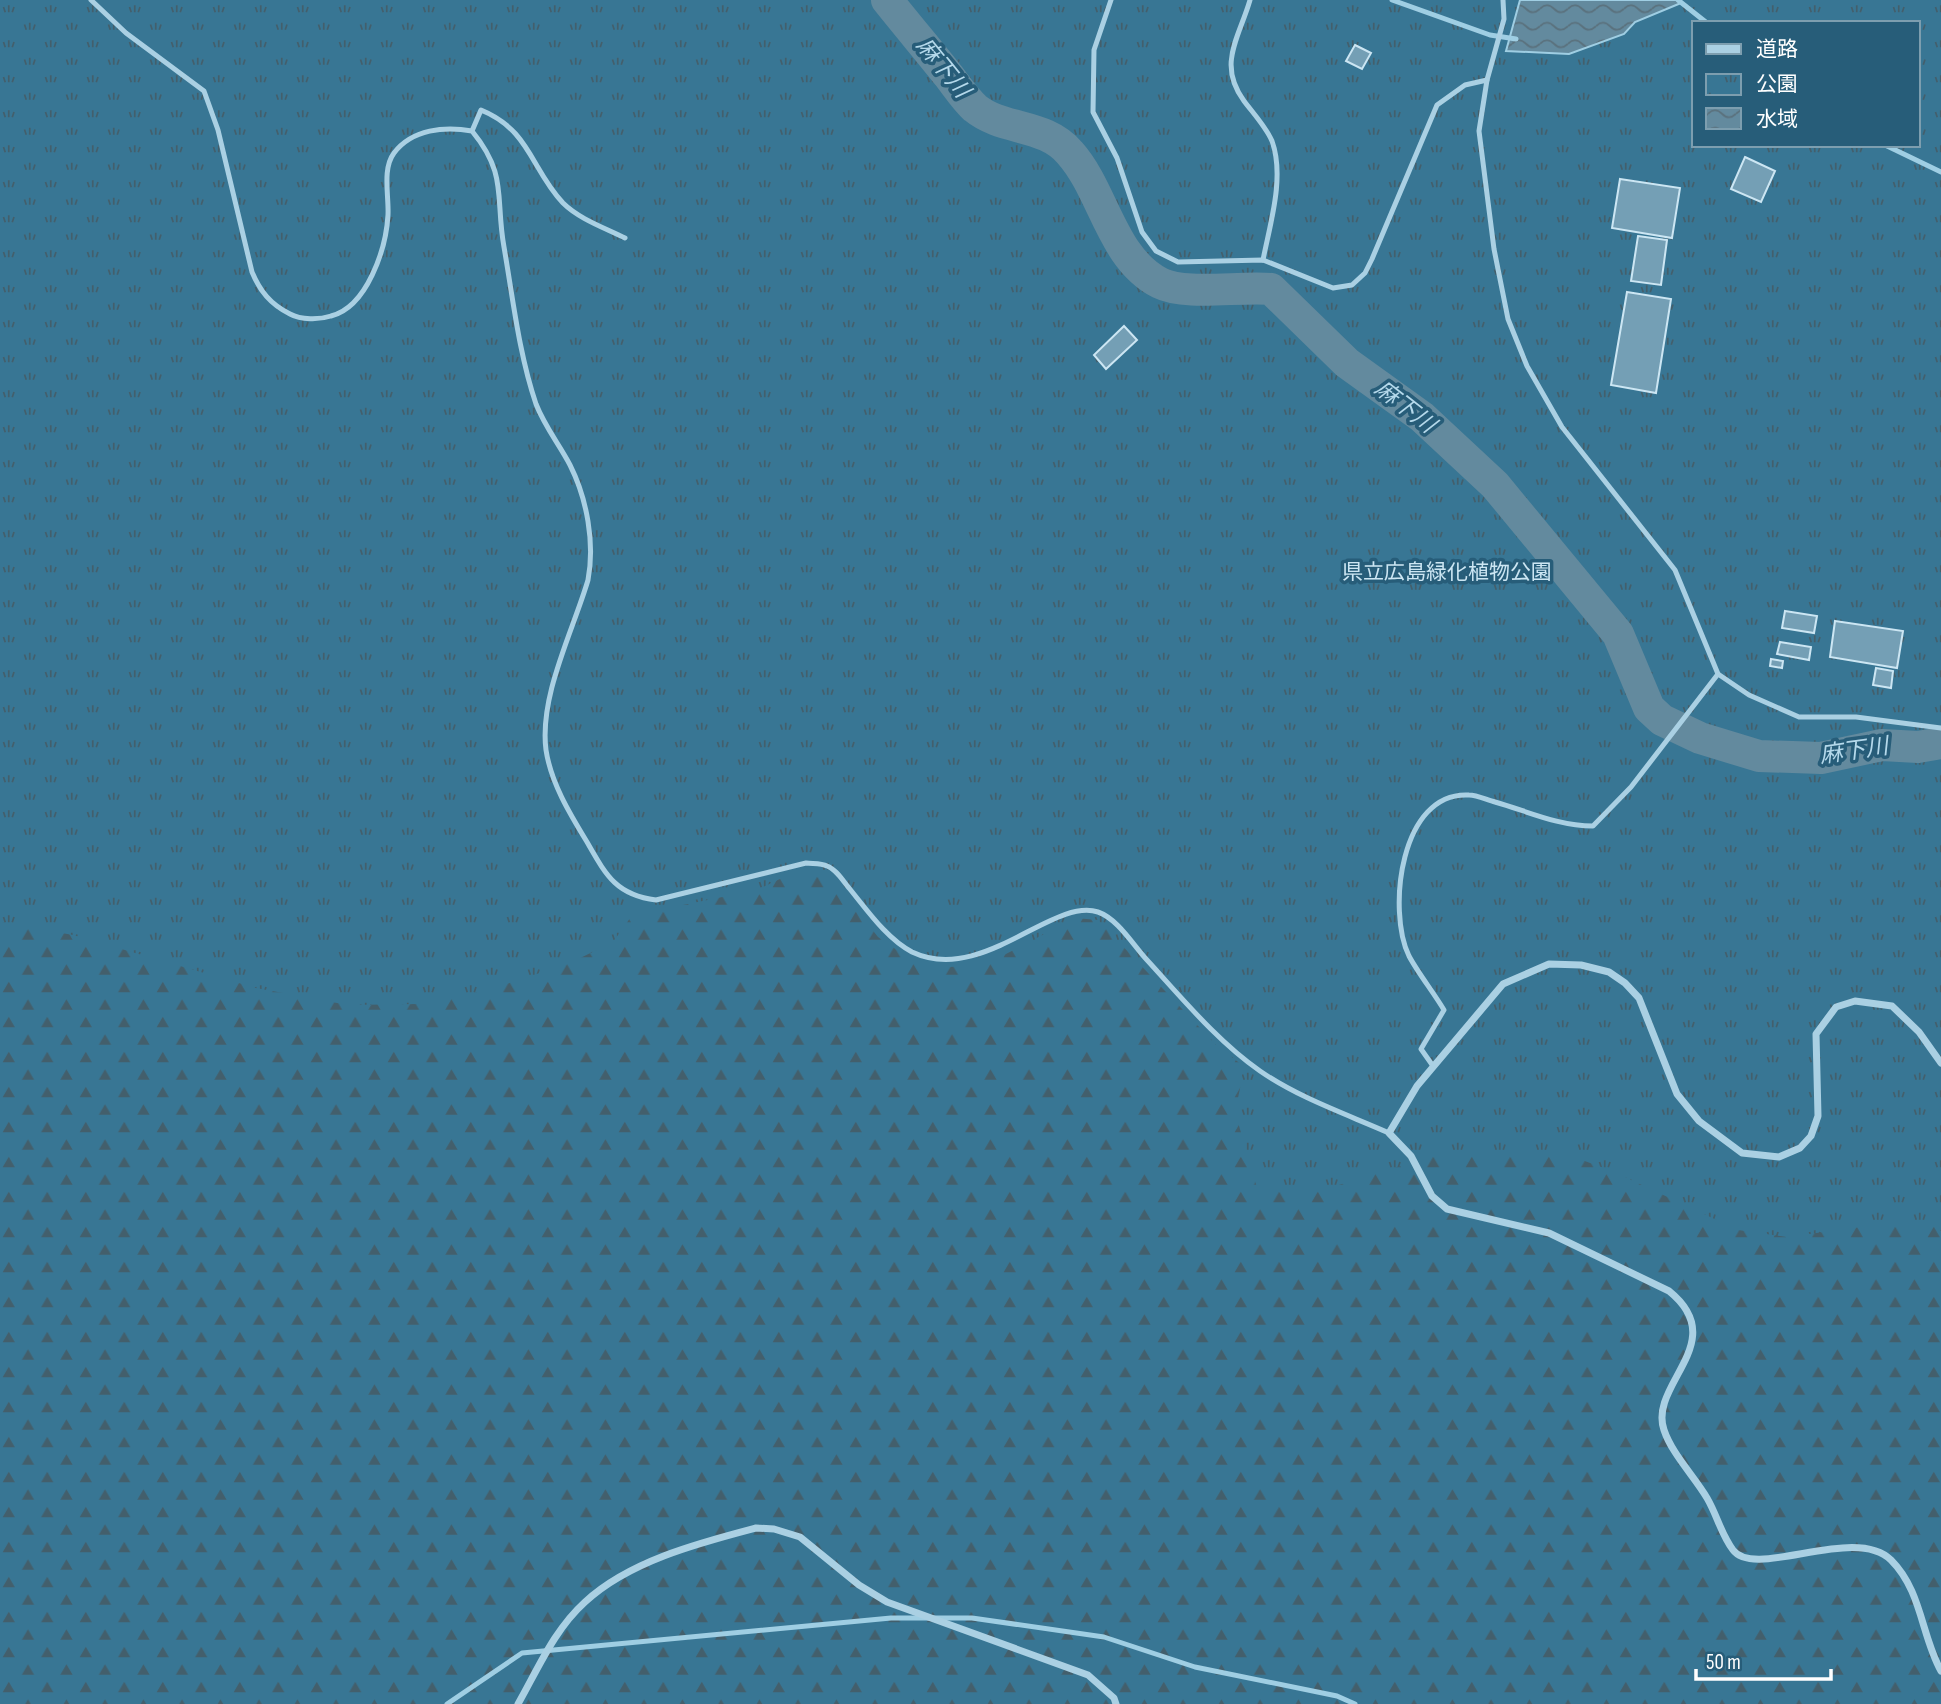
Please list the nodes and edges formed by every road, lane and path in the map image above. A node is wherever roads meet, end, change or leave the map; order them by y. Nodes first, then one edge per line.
1 (91, 0) edge
2 (1111, 0) edge
3 (1250, 0) edge
4 (1503, 0) edge
5 (1487, 80) junction
6 (472, 131) junction
7 (625, 238) dead end
8 (1263, 260) junction
9 (1718, 674) junction
10 (1941, 728) edge
11 (1941, 1063) edge
12 (1433, 1066) junction
13 (1389, 1133) junction
14 (1941, 1671) edge
15 (518, 1704) edge
16 (1116, 1704) edge

1 - 6 lane
2 - 8 lane
3 - 8 lane
4 - 5 lane
5 - 8 lane
5 - 9 lane
6 - 7 lane
6 - 13 lane
9 - 10 lane
9 - 12 lane
11 - 12 street
12 - 13 street
13 - 14 street
15 - 16 street

